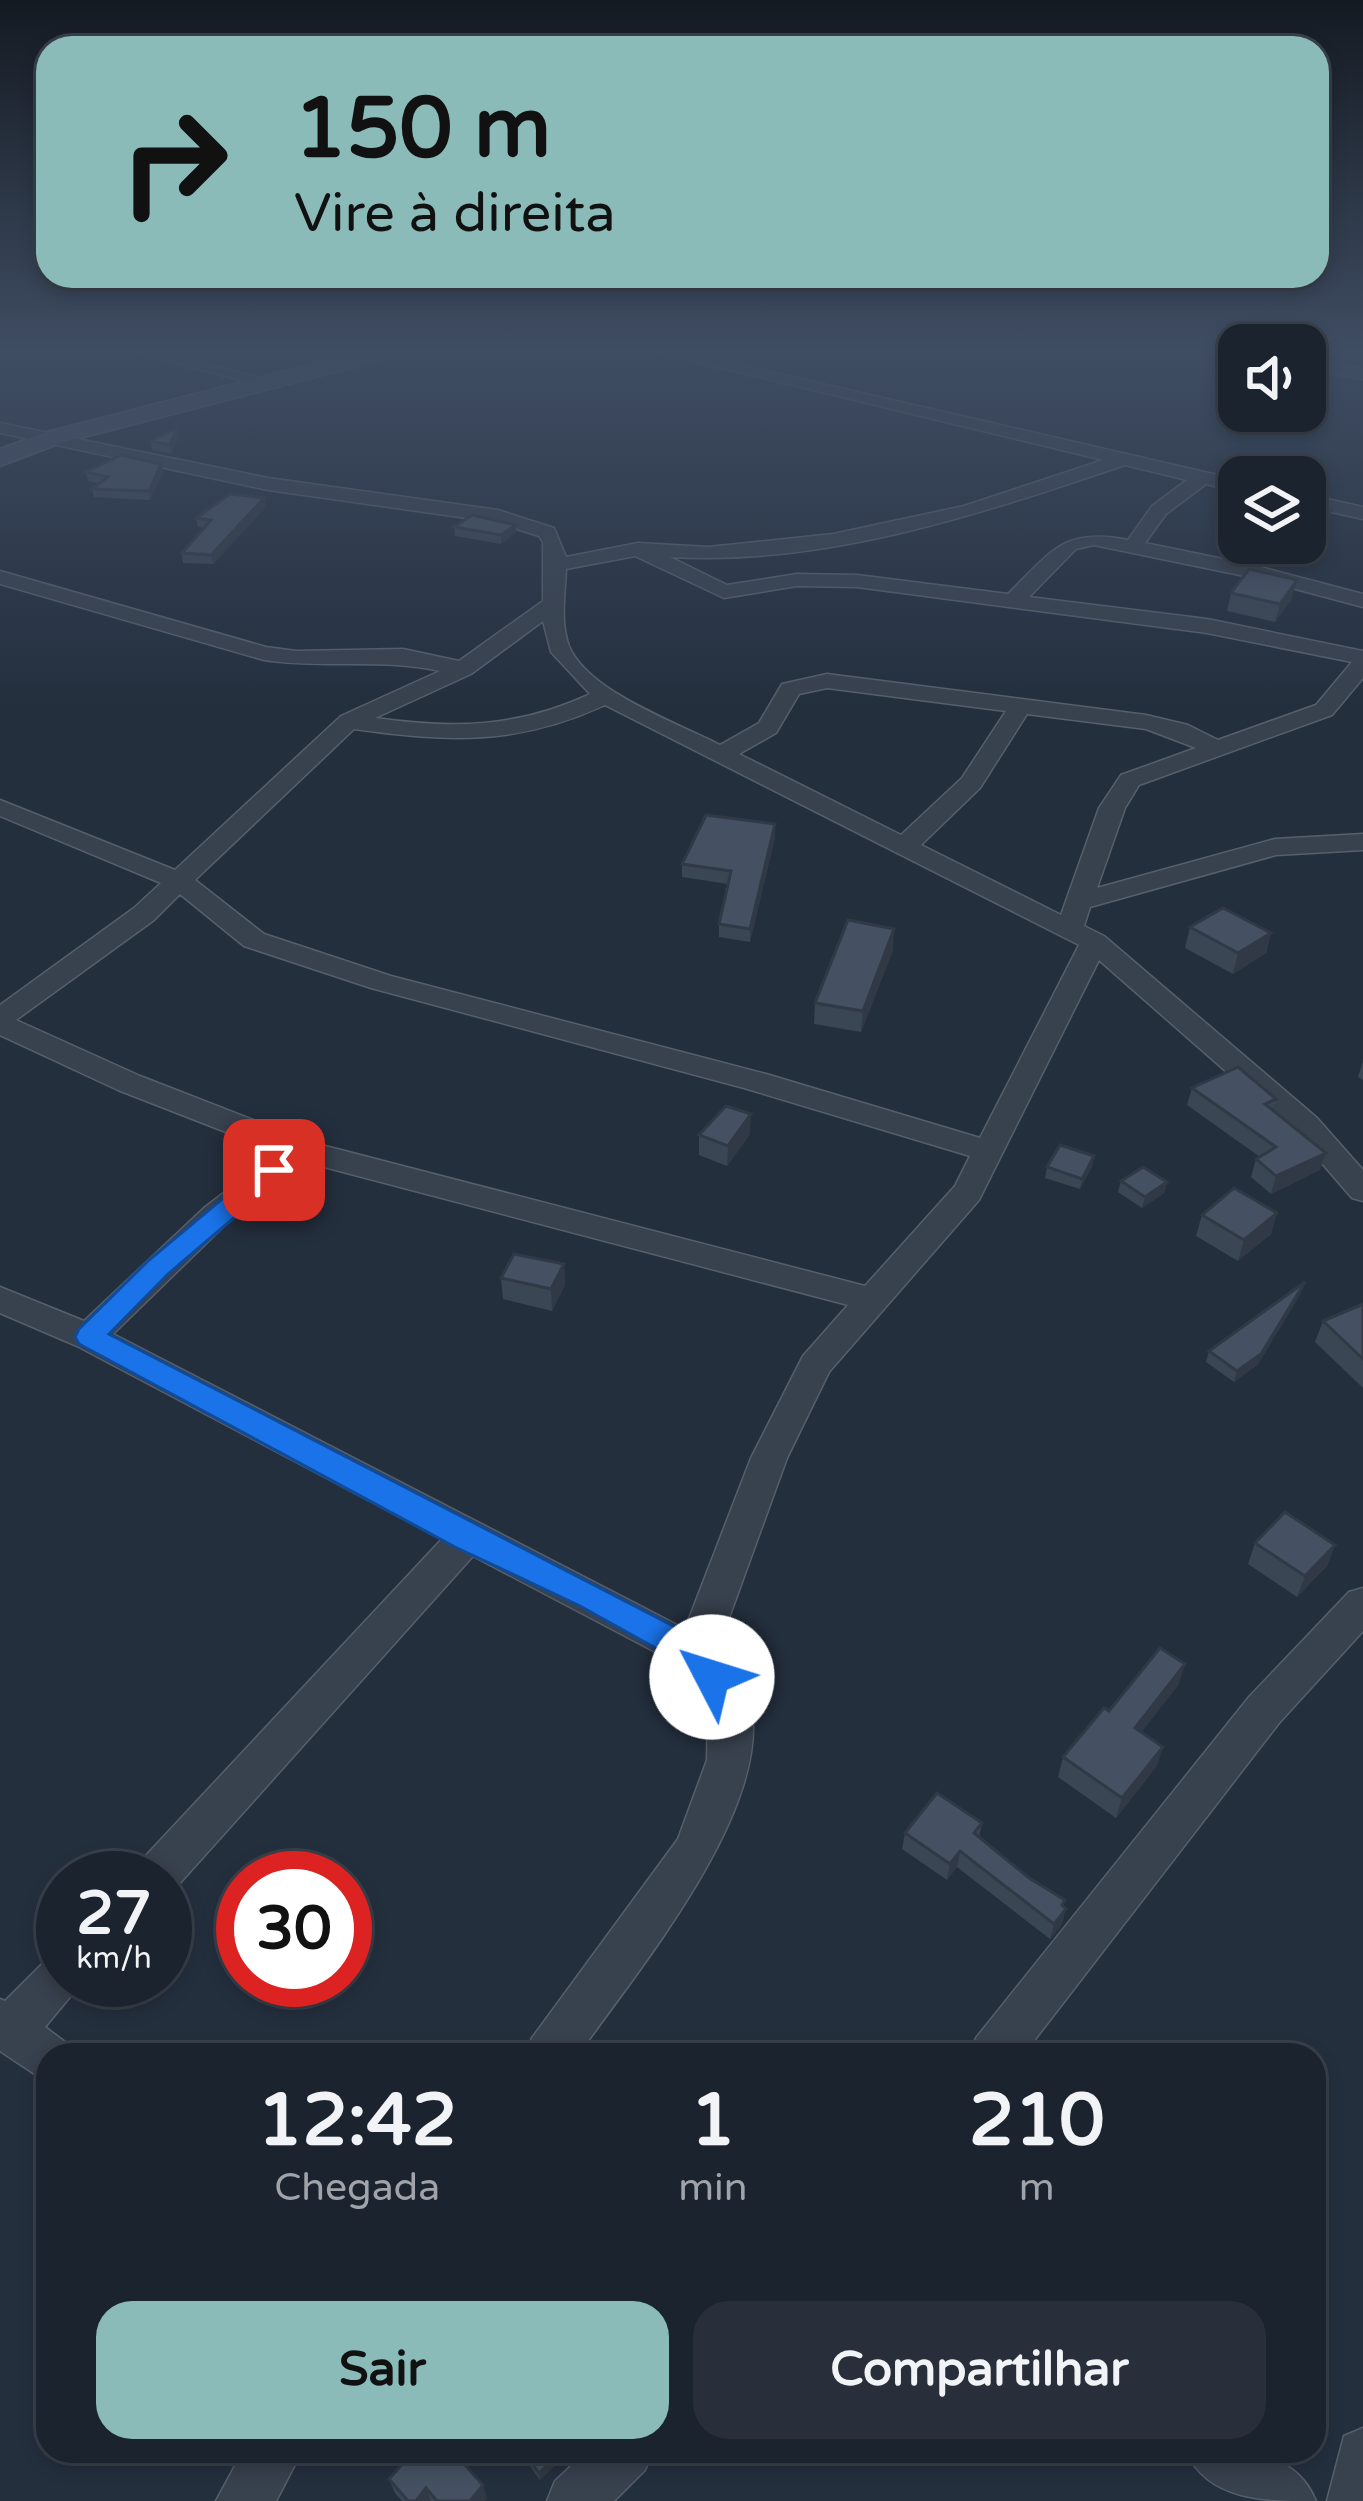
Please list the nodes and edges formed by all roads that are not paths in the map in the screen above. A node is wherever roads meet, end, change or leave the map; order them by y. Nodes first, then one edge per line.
1 (201, 470) edge
2 (1098, 470) edge
3 (1168, 470) edge
4 (1202, 478) junction
5 (1218, 481) edge
6 (1326, 505) edge
7 (1363, 513) edge
8 (1134, 545) junction
9 (638, 549) junction
10 (708, 553) junction
11 (556, 565) junction
12 (0, 577) edge
13 (797, 580) junction
14 (1363, 602) edge
15 (1011, 603) junction
16 (550, 606) junction
17 (1363, 661) edge
18 (463, 669) junction
19 (605, 696) junction
20 (1020, 705) junction
21 (349, 721) junction
22 (1218, 750) junction
23 (721, 754) junction
24 (0, 807) edge
25 (1363, 842) edge
26 (904, 846) junction
27 (181, 882) junction
28 (1080, 924) junction
29 (0, 1021) edge
30 (1363, 1136) edge
31 (1330, 1149) junction
32 (300, 1150) junction
33 (991, 1152) junction
34 (1363, 1190) edge
35 (0, 1299) edge
36 (869, 1299) junction
37 (89, 1337) junction
38 (466, 1538) junction
39 (1363, 1604) edge
40 (696, 1654) junction
41 (180, 1851) edge
42 (36, 1999) edge
43 (5, 2026) edge
44 (558, 2043) edge
45 (1002, 2043) edge
46 (36, 2050) edge
47 (1363, 2455) edge
48 (268, 2463) edge
49 (614, 2463) edge
50 (1231, 2463) edge
51 (244, 2501) edge
52 (575, 2501) edge
53 (1288, 2501) edge
54 (1355, 2501) edge

1 - 11 street
2 - 10 street
3 - 4 street
4 - 5 street
4 - 8 street
6 - 7 street
8 - 14 street
8 - 15 street
9 - 10 street
9 - 11 street
9 - 13 street
10 - 13 street
11 - 16 street
12 - 18 street
13 - 15 street
15 - 17 street
16 - 18 street
16 - 19 street
17 - 22 street
18 - 21 street
19 - 21 street
19 - 23 street
20 - 22 street
20 - 23 street
20 - 26 street
21 - 27 street
22 - 28 street
23 - 26 street
24 - 27 street
25 - 28 street
26 - 28 street
27 - 29 street
27 - 33 street
28 - 31 street
28 - 33 street
29 - 32 street
30 - 31 street
31 - 34 street
32 - 36 street
32 - 37 street
33 - 36 street
35 - 37 street
36 - 40 street
37 - 38 street
38 - 40 street
38 - 41 street
39 - 45 street
40 - 44 street
42 - 43 street
43 - 46 street
47 - 54 street
48 - 51 street
49 - 52 street
50 - 53 street

